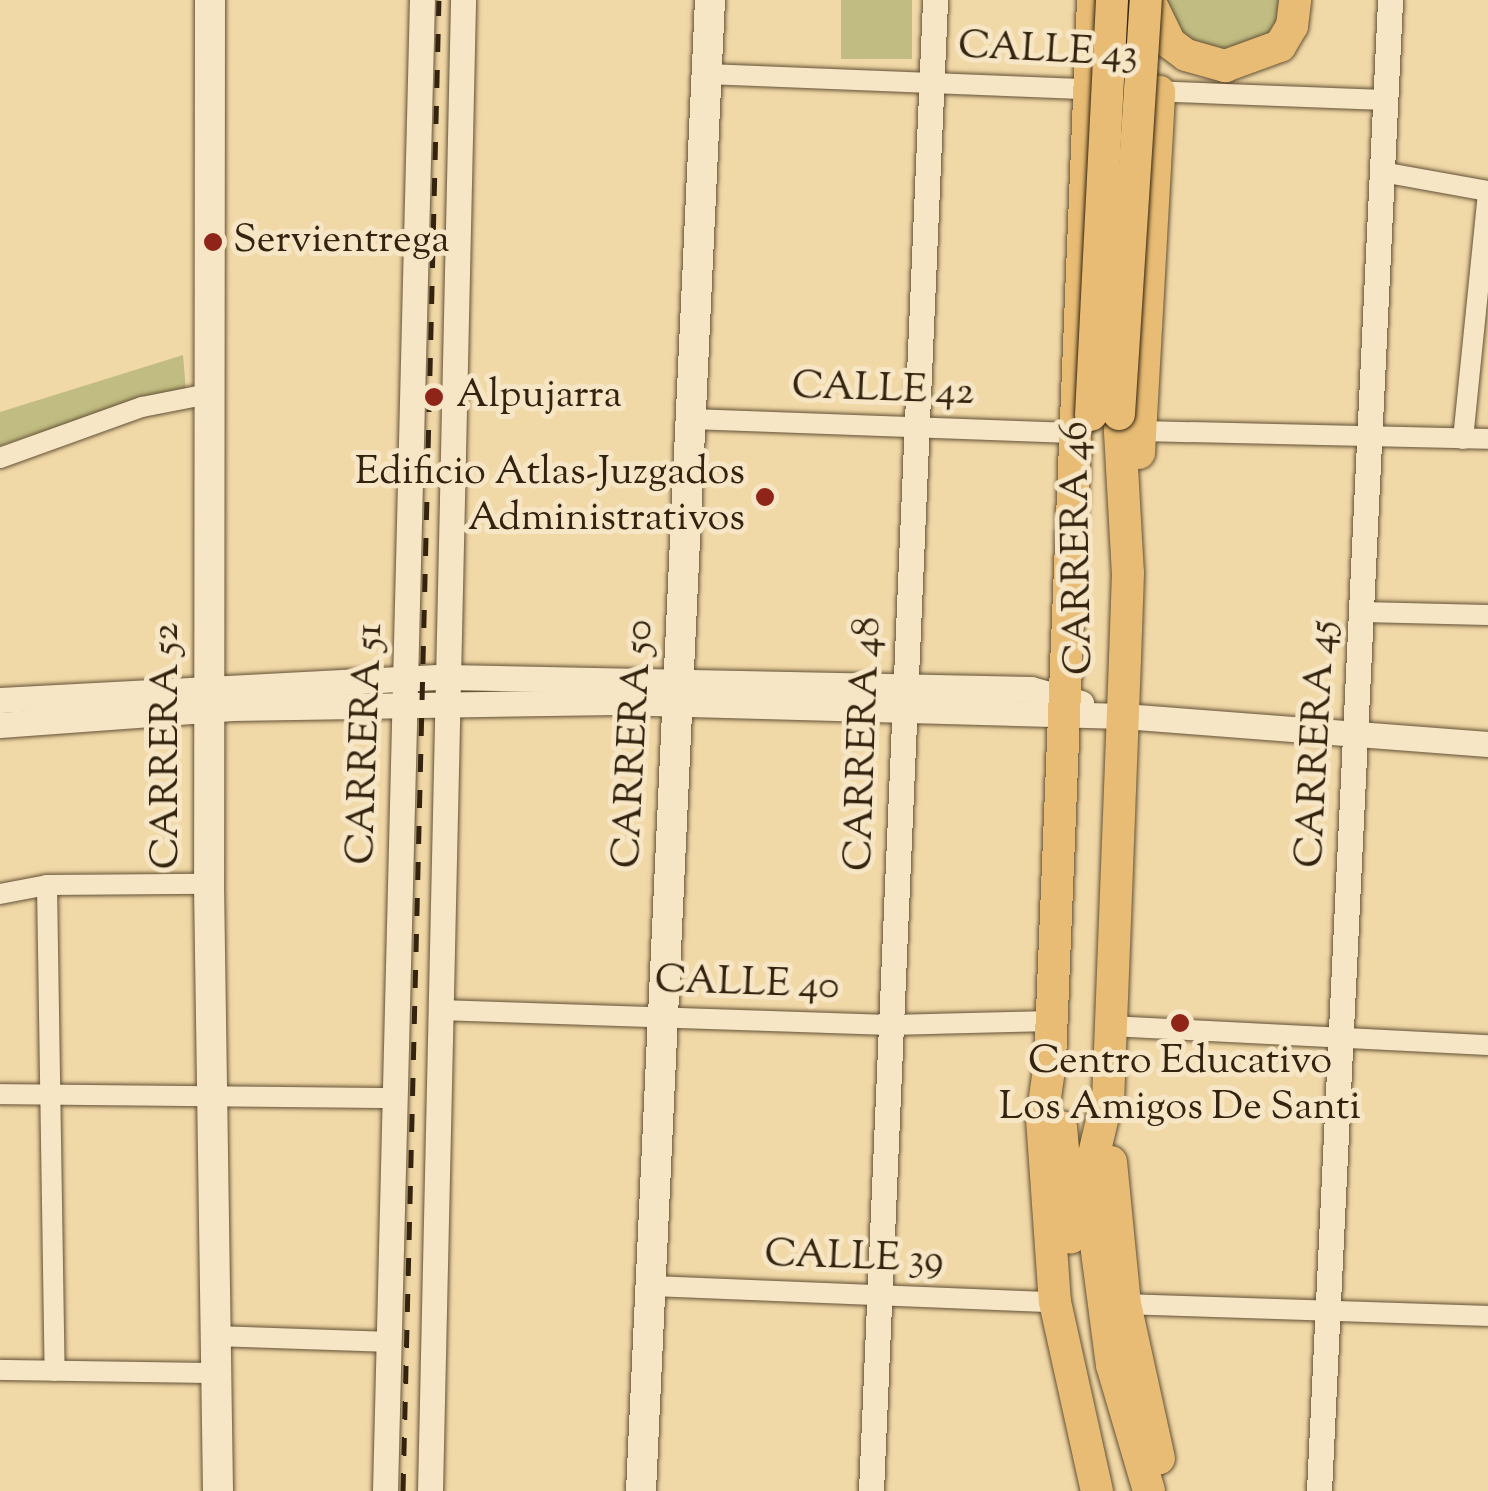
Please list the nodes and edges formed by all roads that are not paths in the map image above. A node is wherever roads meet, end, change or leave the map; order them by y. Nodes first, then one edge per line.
1 (210, 0) edge
2 (422, 0) edge
3 (462, 0) edge
4 (710, 0) edge
5 (935, 0) edge
6 (1093, 0) edge
7 (1112, 0) edge
8 (1148, 0) edge
9 (1295, 0) edge
10 (1390, 0) edge
11 (707, 74) junction
12 (932, 81) junction
13 (1088, 89) junction
14 (1159, 92) junction
15 (1385, 100) junction
16 (1382, 172) junction
17 (1488, 191) edge
18 (208, 394) junction
19 (691, 419) junction
20 (1106, 423) junction
21 (916, 427) junction
22 (1370, 439) junction
23 (1462, 439) junction
24 (1488, 439) edge
25 (0, 458) edge
26 (1362, 612) junction
27 (1488, 614) edge
28 (446, 677) junction
29 (677, 692) junction
30 (406, 693) junction
31 (208, 698) junction
32 (904, 699) junction
33 (0, 700) edge
34 (445, 705) junction
35 (1124, 716) junction
36 (1058, 717) junction
37 (0, 725) edge
38 (1356, 732) junction
39 (1488, 744) edge
40 (208, 884) junction
41 (47, 885) junction
42 (0, 894) edge
43 (439, 1010) junction
44 (662, 1017) junction
45 (1052, 1020) junction
46 (890, 1025) junction
47 (1110, 1026) junction
48 (1341, 1042) junction
49 (1488, 1045) edge
50 (1050, 1064) junction
51 (0, 1094) edge
52 (50, 1094) junction
53 (1108, 1095) junction
54 (396, 1098) junction
55 (212, 1100) junction
56 (1083, 1253) junction
57 (650, 1286) junction
58 (879, 1295) junction
59 (1055, 1302) junction
60 (1124, 1304) junction
61 (1328, 1312) junction
62 (1488, 1316) edge
63 (216, 1336) junction
64 (389, 1342) junction
65 (0, 1370) edge
66 (55, 1371) junction
67 (217, 1373) junction
68 (218, 1491) edge
69 (386, 1491) edge
70 (430, 1491) edge
71 (641, 1491) edge
72 (871, 1491) edge
73 (1097, 1491) edge
74 (1126, 1491) edge
75 (1148, 1491) edge
76 (1170, 1491) edge
77 (1319, 1491) edge

1 - 18 main road, CARRERA 52
2 - 30 street, CARRERA 51
3 - 28 street, CARRERA 51
4 - 11 main road, CARRERA 50
5 - 12 street, CARRERA 48
6 - 13 main road, CARRERA 46
7 - 20 main road, CARRERA 46, bridge
8 - 9 main road
8 - 20 main road, CARRERA 46, bridge
10 - 15 street, CARRERA 45
11 - 12 street, CALLE 43
11 - 19 main road, CARRERA 50
12 - 13 street, CALLE 43
12 - 21 street, CARRERA 48
13 - 14 street, CALLE 43
13 - 20 main road, CARRERA 46
14 - 15 street, CALLE 43
14 - 20 main road
15 - 16 street, CARRERA 45
16 - 17 street
16 - 22 street, CARRERA 45
17 - 23 street
18 - 25 street
18 - 31 main road, CARRERA 52
19 - 21 street, CALLE 42
19 - 29 main road, CARRERA 50
20 - 21 street, CALLE 42
20 - 22 street, CALLE 42
20 - 35 main road, CARRERA 46
20 - 36 main road, CARRERA 46
21 - 32 street, CARRERA 48
22 - 23 street, CALLE 42
22 - 26 street, CARRERA 45
23 - 24 street, CALLE 42
26 - 27 street
26 - 38 street, CARRERA 45
28 - 29 street
28 - 30 street
28 - 34 street, CARRERA 51
29 - 32 street
29 - 34 street
29 - 44 main road, CARRERA 50
30 - 31 street
30 - 34 street
30 - 54 street, CARRERA 51
31 - 33 street
31 - 37 street
31 - 40 main road, CARRERA 52
32 - 36 street
32 - 46 street, CARRERA 48
34 - 43 street, CARRERA 51
35 - 36 street
35 - 38 street
35 - 47 main road, CARRERA 46
36 - 45 main road, CARRERA 46
38 - 39 street
38 - 48 street, CARRERA 45
40 - 41 street
40 - 55 main road, CARRERA 52
41 - 42 street
41 - 52 street
43 - 44 street, CALLE 40
43 - 70 street, CARRERA 51
44 - 46 street, CALLE 40
44 - 57 main road, CARRERA 50
45 - 46 street, CALLE 40
45 - 50 main road, CARRERA 46
46 - 58 street, CARRERA 48
47 - 48 street
47 - 53 main road, CARRERA 46
48 - 49 street
48 - 61 street, CARRERA 45
50 - 56 main road, CARRERA 46
50 - 59 main road, CARRERA 46
51 - 52 street
52 - 55 street
52 - 66 street
53 - 56 main road, CARRERA 46
53 - 60 main road, CARRERA 46
54 - 55 street
54 - 64 street, CARRERA 51
55 - 63 main road, CARRERA 52
56 - 74 main road, CARRERA 46
56 - 75 main road, CARRERA 46
57 - 58 street, CALLE 39
57 - 71 main road, CARRERA 50
58 - 59 street, CALLE 39
58 - 72 street, CARRERA 48
59 - 73 main road, CARRERA 46
60 - 61 street
60 - 76 main road, CARRERA 46
61 - 62 street
61 - 77 street, CARRERA 45
63 - 64 street
63 - 67 main road, CARRERA 52
64 - 69 street, CARRERA 51
65 - 66 street
66 - 67 street
67 - 68 main road, CARRERA 52

